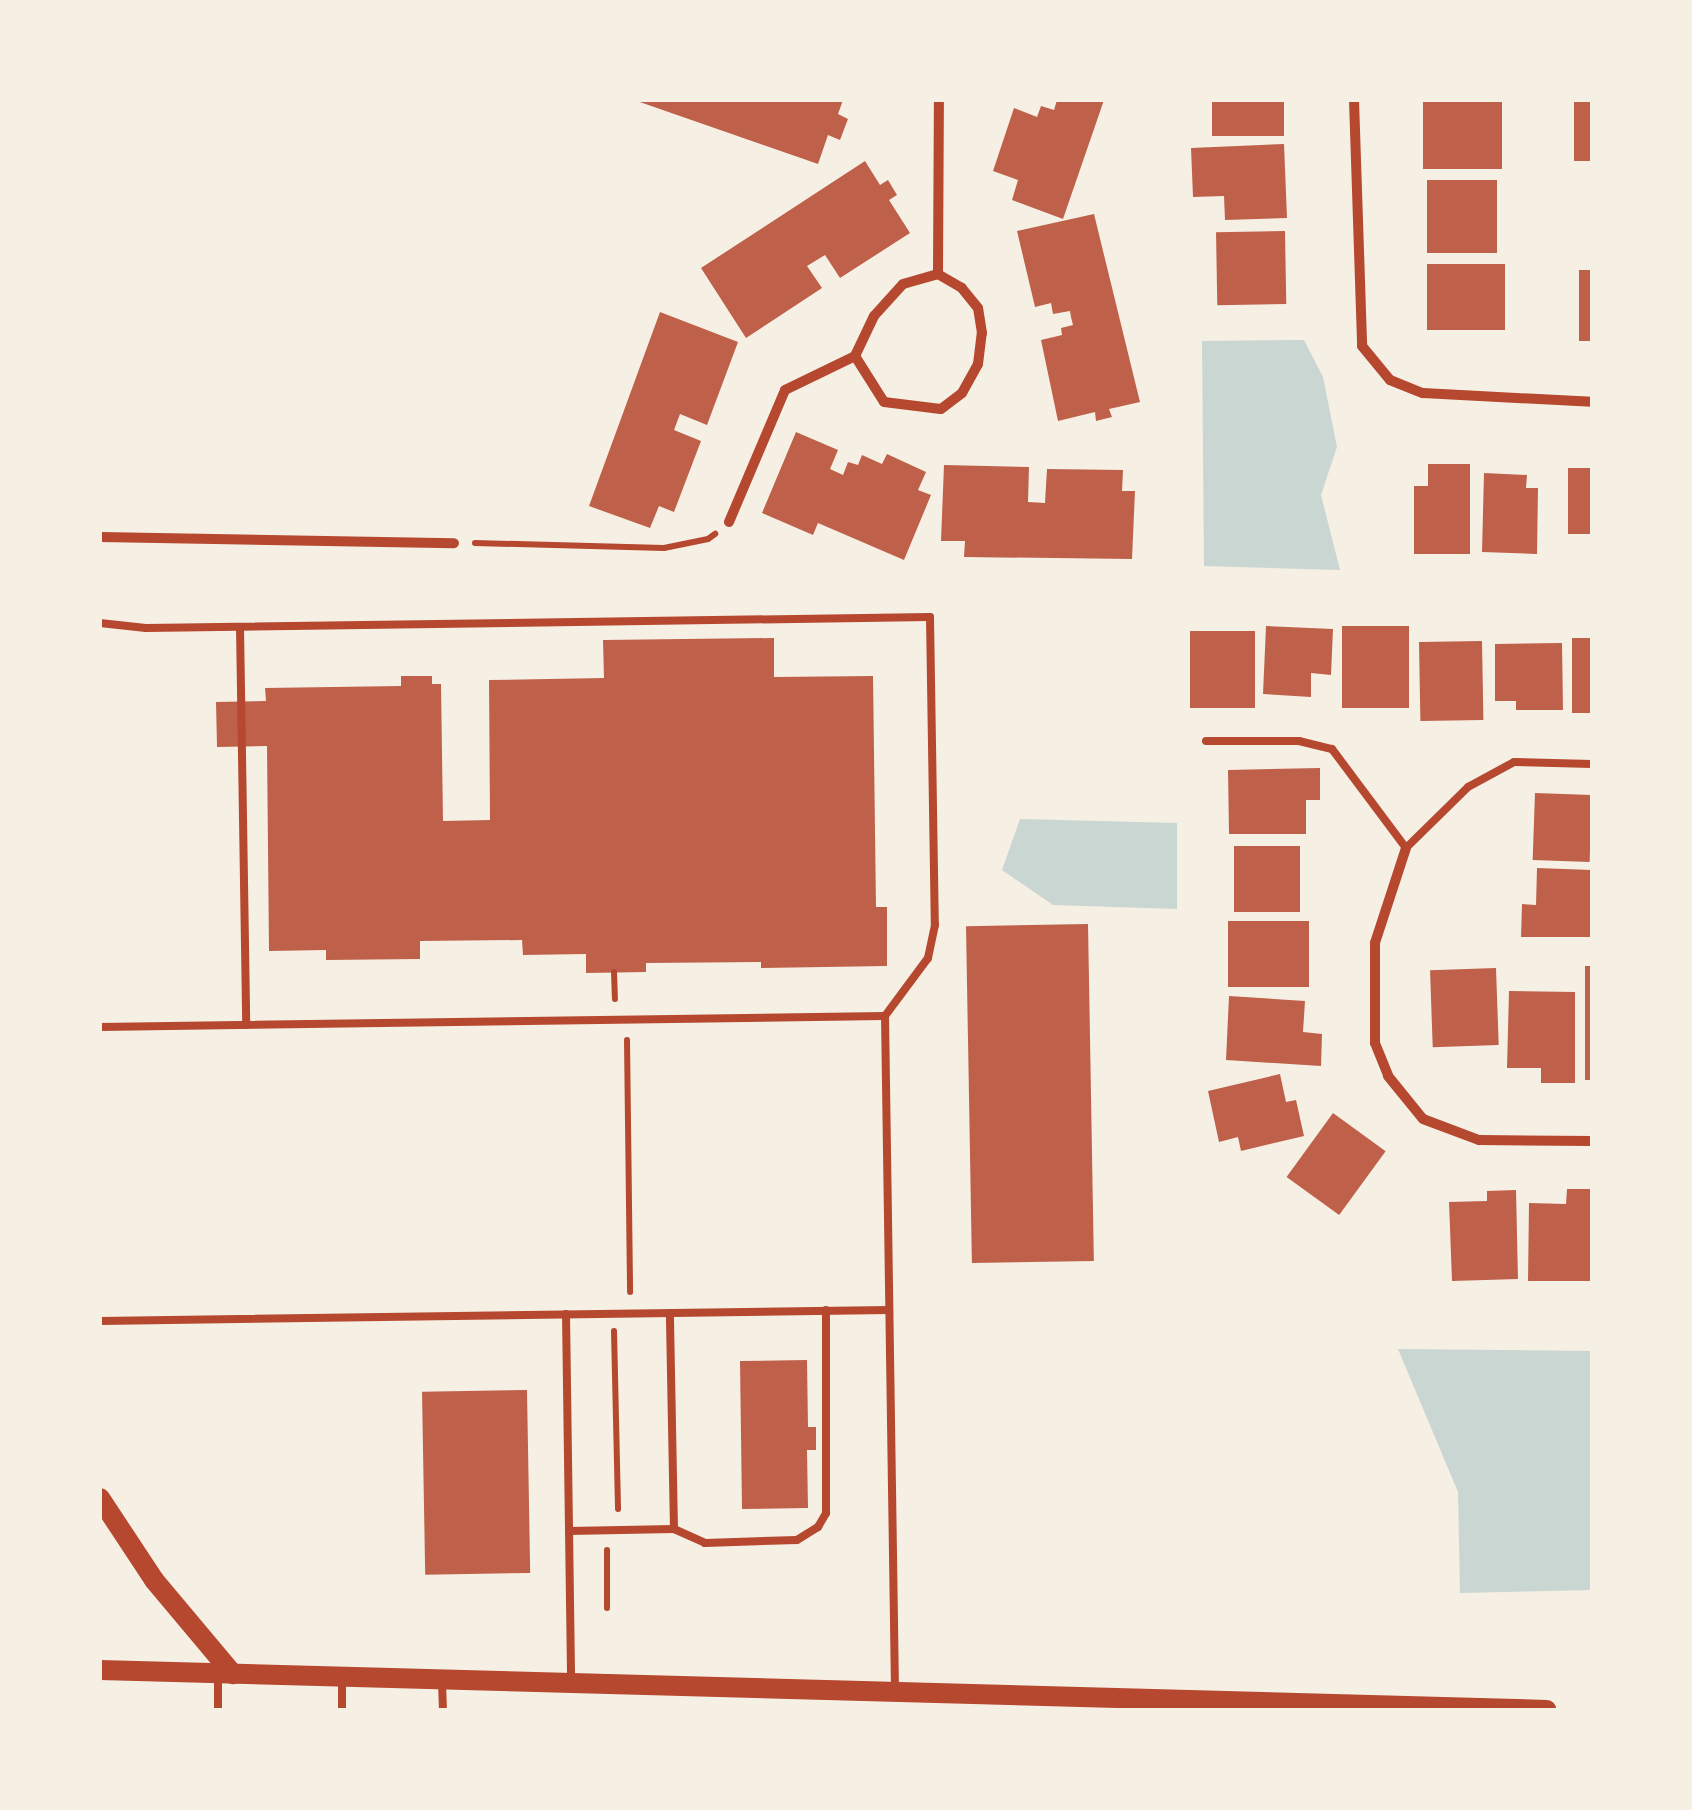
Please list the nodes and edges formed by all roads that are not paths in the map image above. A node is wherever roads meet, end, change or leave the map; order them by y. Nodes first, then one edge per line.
1 (939, 100) edge
2 (1354, 100) edge
3 (938, 274) junction
4 (855, 356) junction
5 (1592, 402) edge
6 (729, 522) road end
7 (100, 537) edge
8 (454, 542) road end
9 (100, 623) edge
10 (240, 627) junction
11 (1206, 741) dead end
12 (1592, 764) edge
13 (1406, 848) junction
14 (885, 1016) junction
15 (246, 1025) junction
16 (100, 1027) edge
17 (1592, 1141) edge
18 (826, 1310) junction
19 (890, 1310) junction
20 (670, 1312) junction
21 (566, 1314) junction
22 (100, 1321) edge
23 (100, 1498) edge
24 (674, 1529) junction
25 (569, 1531) junction
26 (100, 1670) edge
27 (225, 1674) junction
28 (342, 1676) junction
29 (442, 1678) junction
30 (571, 1682) junction
31 (895, 1692) junction
32 (832, 1700) edge
33 (1402, 1708) edge
34 (218, 1710) edge
35 (342, 1710) edge
36 (442, 1710) edge
37 (1546, 1710) edge

1 - 3 street
2 - 5 street
3 - 4 street
3 - 4 street
4 - 6 street
7 - 8 street
9 - 10 lane
10 - 14 lane
10 - 15 lane
11 - 13 lane
12 - 13 lane
13 - 17 street
14 - 15 lane
14 - 19 lane
15 - 16 lane
18 - 19 lane
18 - 20 lane
18 - 24 lane
19 - 31 lane
20 - 21 lane
20 - 24 lane
21 - 22 lane
21 - 25 lane
23 - 27 main road
24 - 25 lane
25 - 30 lane
26 - 27 main road
27 - 28 main road
27 - 34 lane
28 - 29 main road
28 - 35 lane
29 - 30 main road
29 - 36 lane
30 - 32 main road
31 - 32 main road
31 - 33 main road
33 - 37 main road

